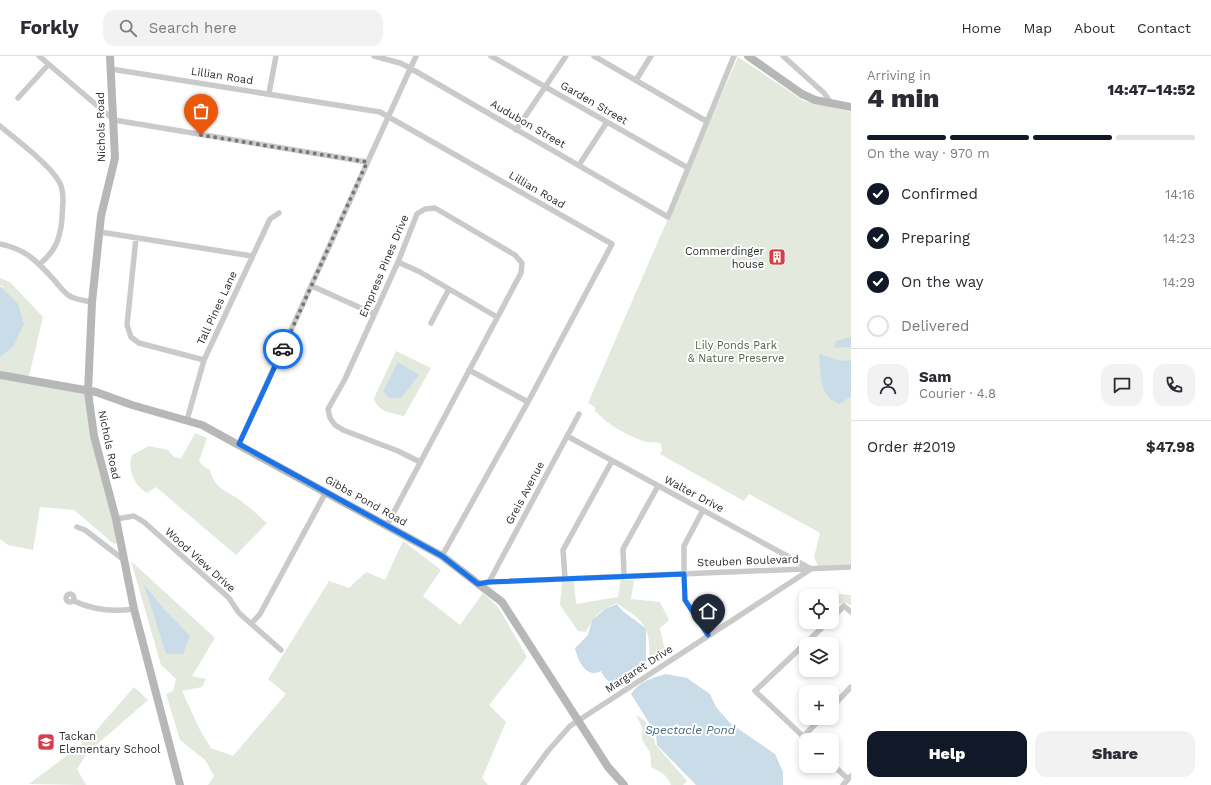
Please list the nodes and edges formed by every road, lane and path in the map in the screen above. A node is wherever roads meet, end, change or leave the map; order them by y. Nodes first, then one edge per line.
1 (39, 56) edge
2 (110, 56) edge
3 (276, 56) edge
4 (374, 56) edge
5 (416, 56) edge
6 (491, 56) edge
7 (566, 56) edge
8 (594, 56) edge
9 (651, 56) edge
10 (734, 56) edge
11 (748, 56) edge
12 (783, 56) edge
13 (48, 65) junction
14 (410, 68) junction
15 (111, 69) junction
16 (636, 80) junction
17 (545, 87) junction
18 (269, 93) junction
19 (18, 98) dead end
20 (833, 105) junction
21 (850, 106) edge
22 (388, 116) junction
23 (114, 120) junction
24 (706, 121) junction
25 (607, 122) junction
26 (0, 126) edge
27 (516, 130) junction
28 (367, 162) junction
29 (579, 165) junction
30 (688, 168) junction
31 (279, 213) dead end
32 (100, 232) junction
33 (136, 238) junction
34 (0, 244) edge
35 (252, 256) junction
36 (398, 262) junction
37 (40, 264) junction
38 (312, 286) junction
39 (449, 289) junction
40 (92, 302) junction
41 (374, 314) junction
42 (497, 316) junction
43 (431, 323) dead end
44 (204, 360) junction
45 (469, 370) junction
46 (0, 375) edge
47 (88, 392) junction
48 (528, 402) junction
49 (579, 414) dead end
50 (187, 420) junction
51 (567, 436) junction
52 (239, 444) junction
53 (612, 461) junction
54 (420, 462) junction
55 (658, 486) junction
56 (326, 492) junction
57 (703, 510) junction
58 (116, 519) junction
59 (387, 525) junction
60 (77, 527) dead end
61 (442, 556) junction
62 (124, 560) junction
63 (851, 567) edge
64 (811, 569) junction
65 (684, 574) junction
66 (624, 576) junction
67 (565, 578) junction
68 (489, 582) junction
69 (478, 584) junction
70 (74, 601) dead end
71 (134, 609) junction
72 (839, 611) edge
73 (851, 612) edge
74 (252, 623) junction
75 (821, 629) edge
76 (708, 635) junction
77 (281, 650) dead end
78 (851, 687) edge
79 (839, 700) edge
80 (578, 720) junction
81 (815, 725) edge
82 (800, 733) edge
83 (809, 733) edge
84 (839, 769) edge
85 (850, 778) edge
86 (620, 784) edge
87 (180, 785) edge
88 (523, 785) edge
89 (843, 785) edge

1 - 13 street
2 - 15 street, Nichols Road
3 - 18 street
4 - 14 street, Audubon Street
5 - 14 street
6 - 17 street, Garden Street
7 - 17 street
8 - 16 street
9 - 16 street
10 - 24 street
11 - 20 street
12 - 20 street
13 - 19 street
13 - 23 street
14 - 22 street
14 - 27 street, Audubon Street
15 - 18 street, Lillian Road
15 - 23 street, Nichols Road
16 - 24 street
17 - 25 street, Garden Street
17 - 27 street
18 - 22 street, Lillian Road
20 - 21 street
22 - 28 street
22 - 48 street, Lillian Road
23 - 28 street
23 - 32 street, Nichols Road
24 - 30 street
25 - 29 street
25 - 30 street, Garden Street
26 - 37 street
27 - 29 street, Audubon Street
28 - 38 street
29 - 30 street, Audubon Street
31 - 35 street, Tall Pines Lane
32 - 33 street
32 - 40 street, Nichols Road
33 - 35 street
33 - 44 street
34 - 37 street
35 - 44 street, Tall Pines Lane
36 - 39 street
36 - 41 street, Empress Pines Drive
36 - 42 street, Empress Pines Drive
37 - 40 street
38 - 41 street
38 - 52 street
39 - 42 street
39 - 43 street
40 - 47 street, Nichols Road
41 - 54 street, Empress Pines Drive
42 - 45 street, Empress Pines Drive
44 - 50 street, Tall Pines Lane
45 - 48 street
45 - 54 street, Empress Pines Drive
46 - 47 street, Gibbs Pond Road
47 - 50 street, Gibbs Pond Road
47 - 58 street, Nichols Road
48 - 61 street, Lillian Road
49 - 51 street, Greis Avenue
50 - 52 street, Gibbs Pond Road
51 - 53 street, Walter Drive
51 - 68 street, Greis Avenue
52 - 56 street, Gibbs Pond Road
53 - 55 street, Walter Drive
53 - 67 street
54 - 59 street, Empress Pines Drive
55 - 57 street, Walter Drive
55 - 66 street
56 - 59 street, Gibbs Pond Road
56 - 74 street
57 - 64 street, Walter Drive
57 - 65 street
58 - 62 street, Nichols Road
58 - 74 street, Wood View Drive
59 - 61 street, Gibbs Pond Road
60 - 62 street
61 - 69 street, Gibbs Pond Road
62 - 71 street, Nichols Road
63 - 64 street, Steuben Boulevard
64 - 65 street, Steuben Boulevard
64 - 76 street, Margaret Drive
65 - 66 street, Steuben Boulevard
65 - 76 street
66 - 67 street, Steuben Boulevard
67 - 68 street, Steuben Boulevard
68 - 69 street, Steuben Boulevard
69 - 80 street, Gibbs Pond Road
70 - 71 street
71 - 87 street, Nichols Road
72 - 73 street
74 - 77 street, Wood View Drive
75 - 82 street
76 - 80 street, Margaret Drive
78 - 79 street
80 - 86 street, Gibbs Pond Road
80 - 88 street, Margaret Drive
81 - 83 street
84 - 85 street
85 - 89 street

